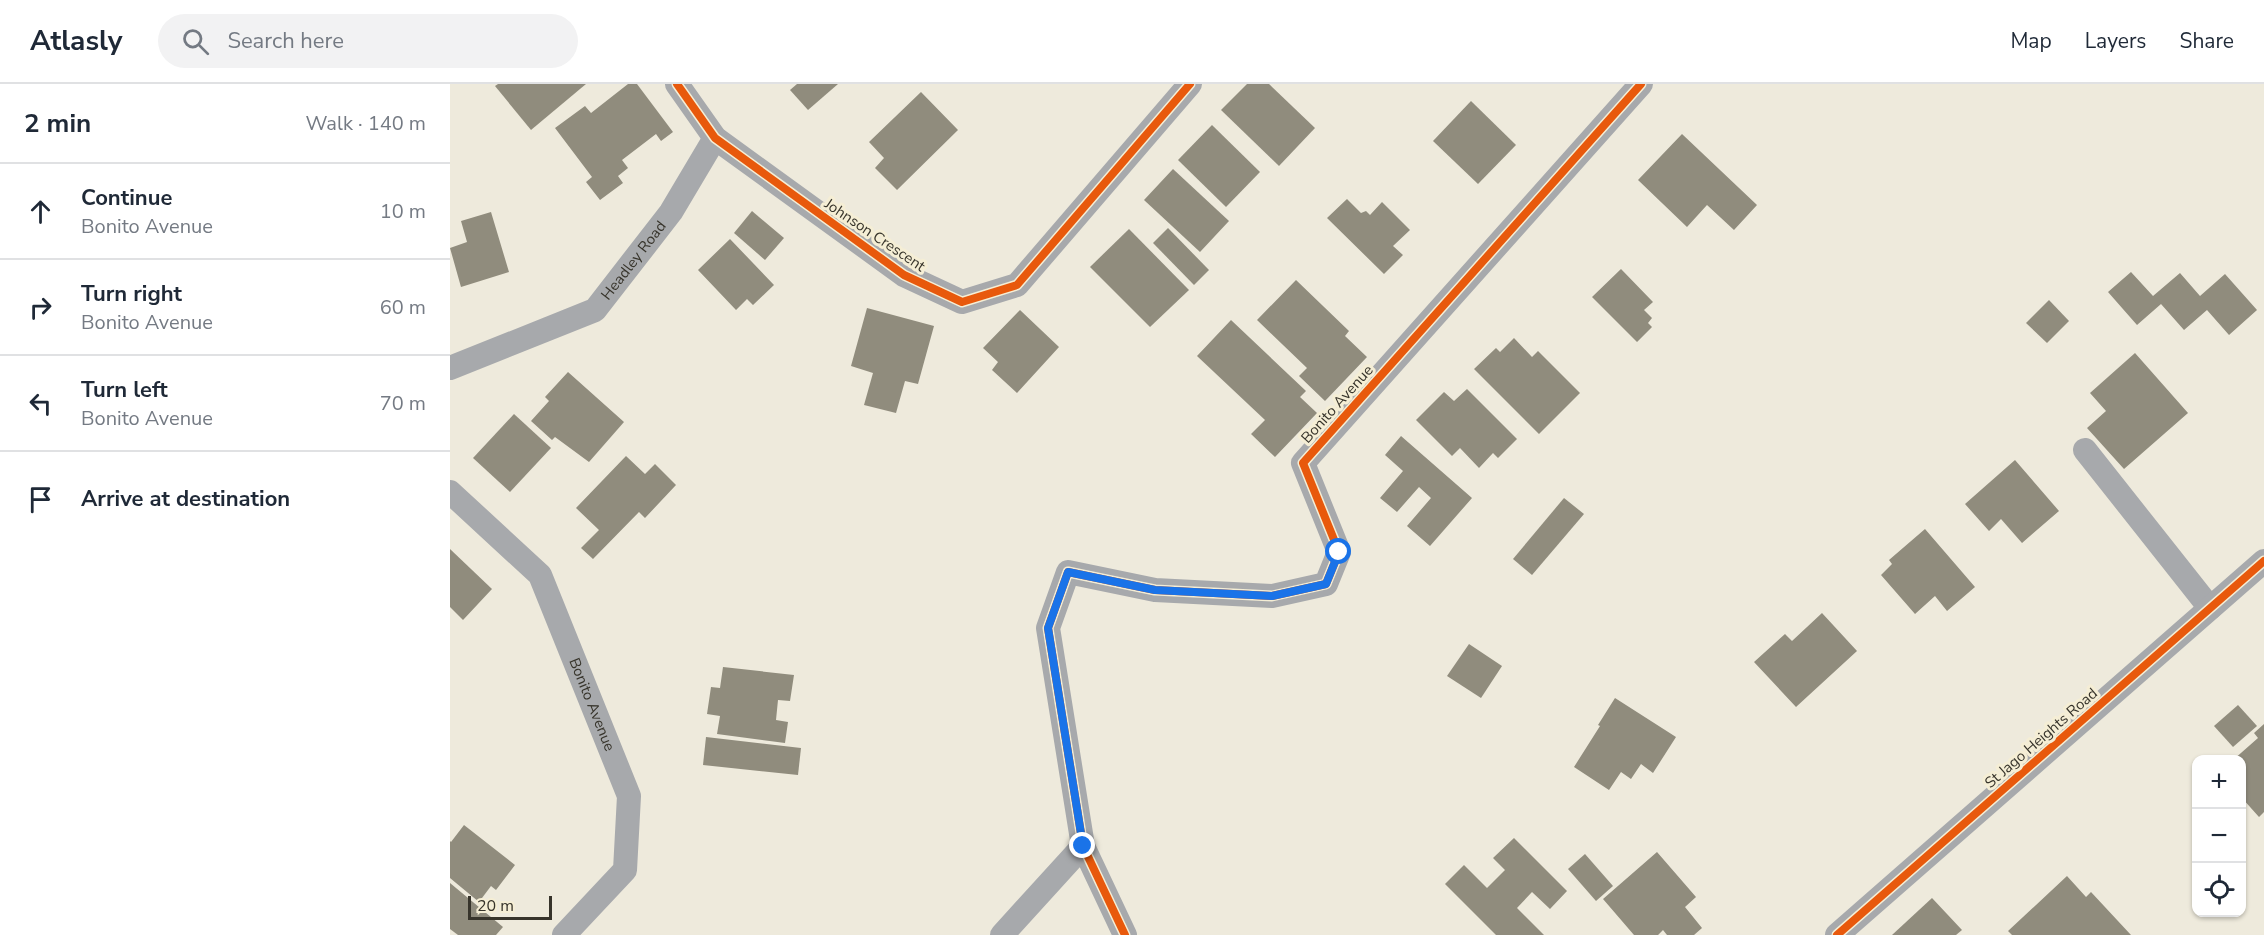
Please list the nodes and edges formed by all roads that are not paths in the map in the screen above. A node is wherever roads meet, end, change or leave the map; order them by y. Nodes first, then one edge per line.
1 (677, 84) edge
2 (1190, 84) edge
3 (1641, 84) edge
4 (715, 138) junction
5 (450, 368) edge
6 (2085, 450) dead end
7 (450, 492) edge
8 (2264, 561) edge
9 (2210, 608) junction
10 (1083, 846) junction
11 (564, 935) edge
12 (1002, 935) edge
13 (1125, 935) edge
14 (1837, 935) edge

1 - 4 street, Johnson Crescent
2 - 4 street, Johnson Crescent
3 - 10 street, Bonito Avenue
4 - 5 street, Headley Road
6 - 9 street
7 - 11 street, Bonito Avenue
8 - 9 street, St Jago Heights Road
9 - 14 street, St Jago Heights Road
10 - 12 street
10 - 13 street, Bonito Avenue

